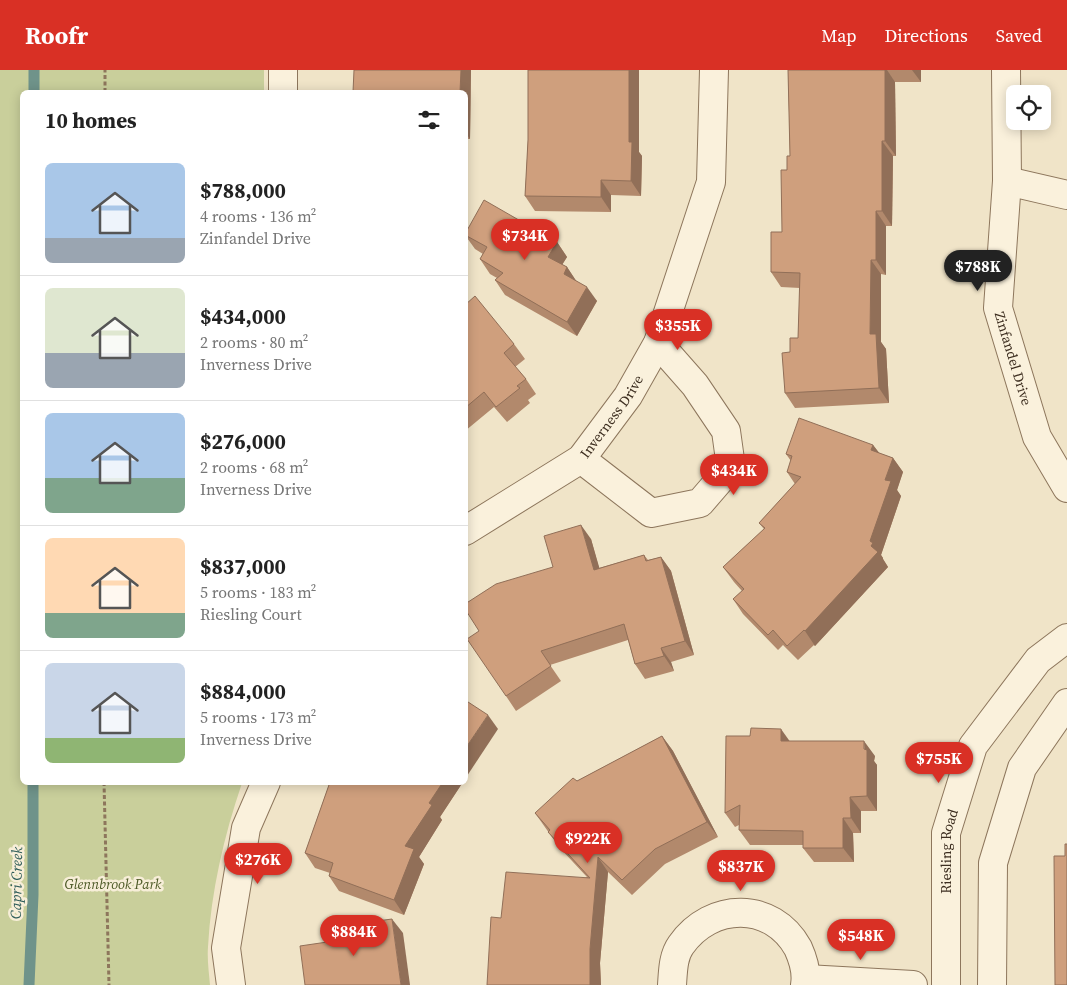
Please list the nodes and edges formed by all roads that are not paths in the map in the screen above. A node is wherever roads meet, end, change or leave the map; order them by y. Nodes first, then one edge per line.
1 (283, 70) edge
2 (714, 70) edge
3 (1006, 70) edge
4 (283, 90) edge
5 (1008, 181) junction
6 (1067, 195) edge
7 (658, 343) junction
8 (582, 459) junction
9 (1067, 488) edge
10 (468, 529) edge
11 (1067, 638) edge
12 (1067, 703) edge
13 (265, 785) edge
14 (806, 982) edge
15 (231, 985) edge
16 (672, 985) edge
17 (913, 985) edge
18 (946, 985) edge
19 (992, 985) edge

1 - 4 street
2 - 7 street, Inverness Drive
3 - 5 street, Zinfandel Drive
5 - 6 street
5 - 9 street, Zinfandel Drive
7 - 8 street, Inverness Drive
7 - 8 street
8 - 10 street, Inverness Drive
11 - 18 street, Riesling Road
12 - 19 street
13 - 15 street
14 - 16 street
14 - 17 street

